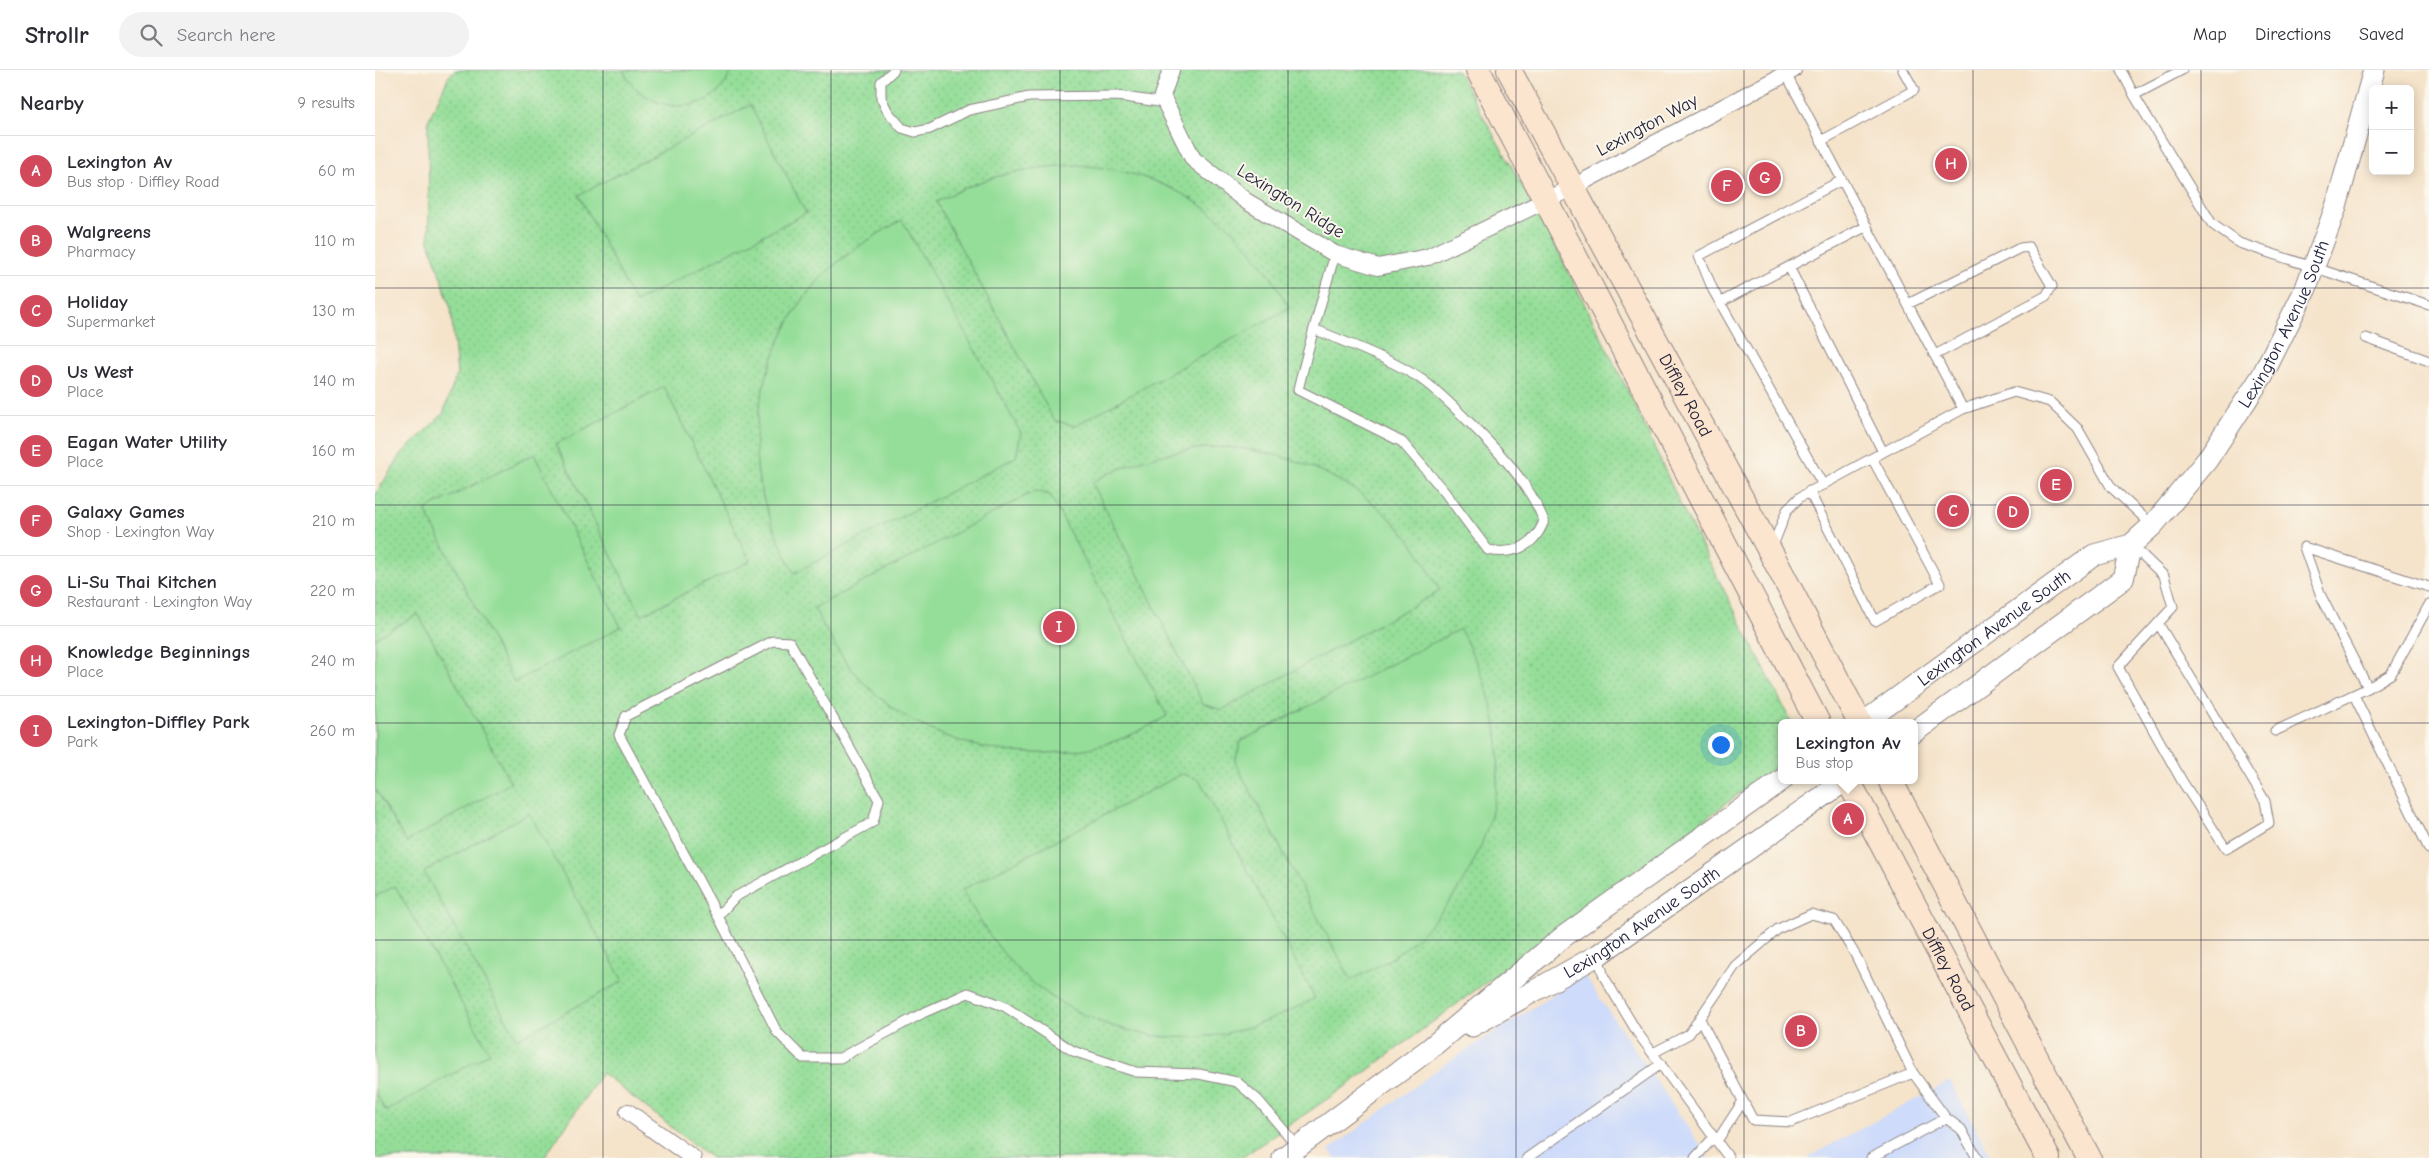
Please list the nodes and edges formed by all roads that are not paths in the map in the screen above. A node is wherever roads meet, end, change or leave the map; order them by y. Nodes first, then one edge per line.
1 (894, 70) edge
2 (1171, 70) edge
3 (1478, 70) edge
4 (1509, 70) edge
5 (1903, 70) edge
6 (2121, 70) edge
7 (2182, 70) edge
8 (2374, 70) edge
9 (1789, 72) edge
10 (2134, 95) junction
11 (1165, 103) junction
12 (1821, 141) junction
13 (1842, 180) junction
14 (1573, 187) junction
15 (1545, 200) junction
16 (1867, 226) junction
17 (1335, 254) junction
18 (1789, 266) junction
19 (2314, 266) junction
20 (1721, 302) junction
21 (1908, 304) junction
22 (2429, 305) edge
23 (1314, 329) junction
24 (2366, 338) dead end
25 (1935, 355) junction
26 (2429, 361) edge
27 (1963, 409) junction
28 (1883, 452) junction
29 (1872, 458) junction
30 (1823, 484) junction
31 (1809, 491) junction
32 (2153, 525) junction
33 (2131, 545) junction
34 (1770, 551) junction
35 (2429, 587) edge
36 (2429, 605) edge
37 (2158, 623) junction
38 (2368, 688) junction
39 (2354, 695) junction
40 (1815, 719) edge
41 (1860, 719) edge
42 (1868, 719) edge
43 (1918, 729) edge
44 (2275, 731) dead end
45 (1778, 783) edge
46 (1841, 784) edge
47 (1849, 784) edge
48 (1892, 784) edge
49 (2429, 849) edge
50 (718, 916) junction
51 (1598, 955) junction
52 (1700, 1019) junction
53 (1428, 1050) junction
54 (1653, 1053) junction
55 (1661, 1064) junction
56 (1913, 1073) junction
57 (1743, 1101) junction
58 (628, 1112) dead end
59 (1946, 1118) junction
60 (1716, 1139) junction
61 (1295, 1154) edge
62 (693, 1158) edge
63 (1527, 1158) edge
64 (1695, 1158) edge
65 (1729, 1158) edge
66 (1871, 1158) edge
67 (1977, 1158) edge
68 (2048, 1158) edge
69 (2089, 1158) edge

1 - 11 lane
2 - 11 street
3 - 15 main road, Diffley Road
4 - 14 main road, Diffley Road
5 - 12 lane
6 - 10 lane
7 - 10 lane
8 - 19 street, Lexington Avenue South
9 - 12 lane
9 - 14 street, Lexington Way
10 - 19 lane
11 - 17 street, Lexington Ridge
12 - 13 lane
13 - 16 lane
13 - 20 lane
14 - 15 street, Lexington Ridge
14 - 34 main road, Diffley Road
15 - 17 street, Lexington Ridge
15 - 40 main road, Diffley Road
16 - 18 lane
16 - 21 lane
17 - 23 lane
18 - 20 lane
18 - 28 lane
19 - 22 lane
19 - 32 street, Lexington Avenue South
20 - 30 lane
21 - 25 lane
21 - 25 lane
23 - 23 lane
24 - 26 lane
25 - 27 lane
27 - 28 lane
27 - 32 lane
28 - 29 lane
29 - 30 lane
29 - 31 lane
30 - 31 lane
31 - 34 lane
32 - 33 street, Lexington Avenue South
33 - 37 lane
33 - 42 street, Lexington Avenue South
33 - 43 street
34 - 41 main road, Diffley Road
35 - 38 lane
36 - 38 lane
37 - 37 lane
38 - 39 lane
39 - 44 lane
39 - 49 lane
45 - 53 street, Lexington Avenue South
46 - 51 street, Lexington Avenue South
47 - 68 main road, Diffley Road
48 - 69 main road
50 - 50 lane
50 - 61 lane
51 - 53 street, Lexington Avenue South
51 - 54 lane
52 - 54 lane
52 - 56 lane
52 - 57 lane
53 - 61 street, Lexington Avenue South
54 - 55 lane
55 - 60 lane
55 - 63 lane
56 - 57 lane
56 - 59 lane
57 - 60 lane
58 - 62 street
59 - 66 lane
59 - 67 lane
60 - 64 lane
60 - 65 lane

